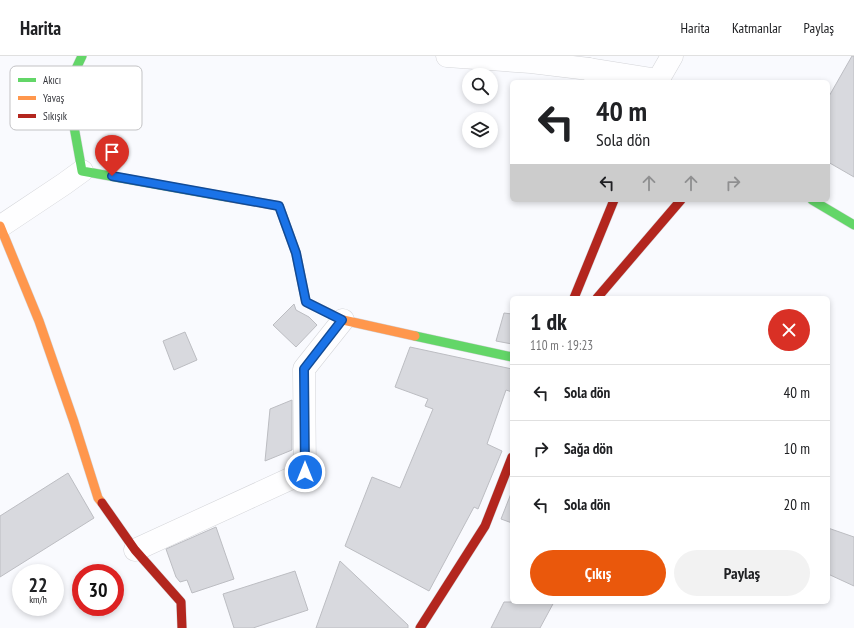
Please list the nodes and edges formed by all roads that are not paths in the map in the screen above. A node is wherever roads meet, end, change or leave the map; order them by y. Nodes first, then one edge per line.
1 (82, 56) edge
2 (446, 56) edge
3 (672, 56) edge
4 (77, 66) edge
5 (595, 75) edge
6 (647, 80) edge
7 (658, 80) edge
8 (74, 130) edge
9 (82, 171) junction
10 (613, 202) edge
11 (679, 202) edge
12 (816, 202) edge
13 (854, 225) edge
14 (1, 226) edge
15 (575, 296) edge
16 (599, 296) edge
17 (342, 320) junction
18 (510, 357) edge
19 (510, 462) edge
20 (135, 550) junction
21 (182, 628) edge
22 (420, 628) edge

1 - 4 street
2 - 5 street
3 - 7 street
5 - 6 street
8 - 9 street
9 - 14 street
9 - 17 street
10 - 15 street
11 - 16 street
12 - 13 street
14 - 20 street
17 - 18 street
17 - 20 street
19 - 22 street
20 - 21 street

